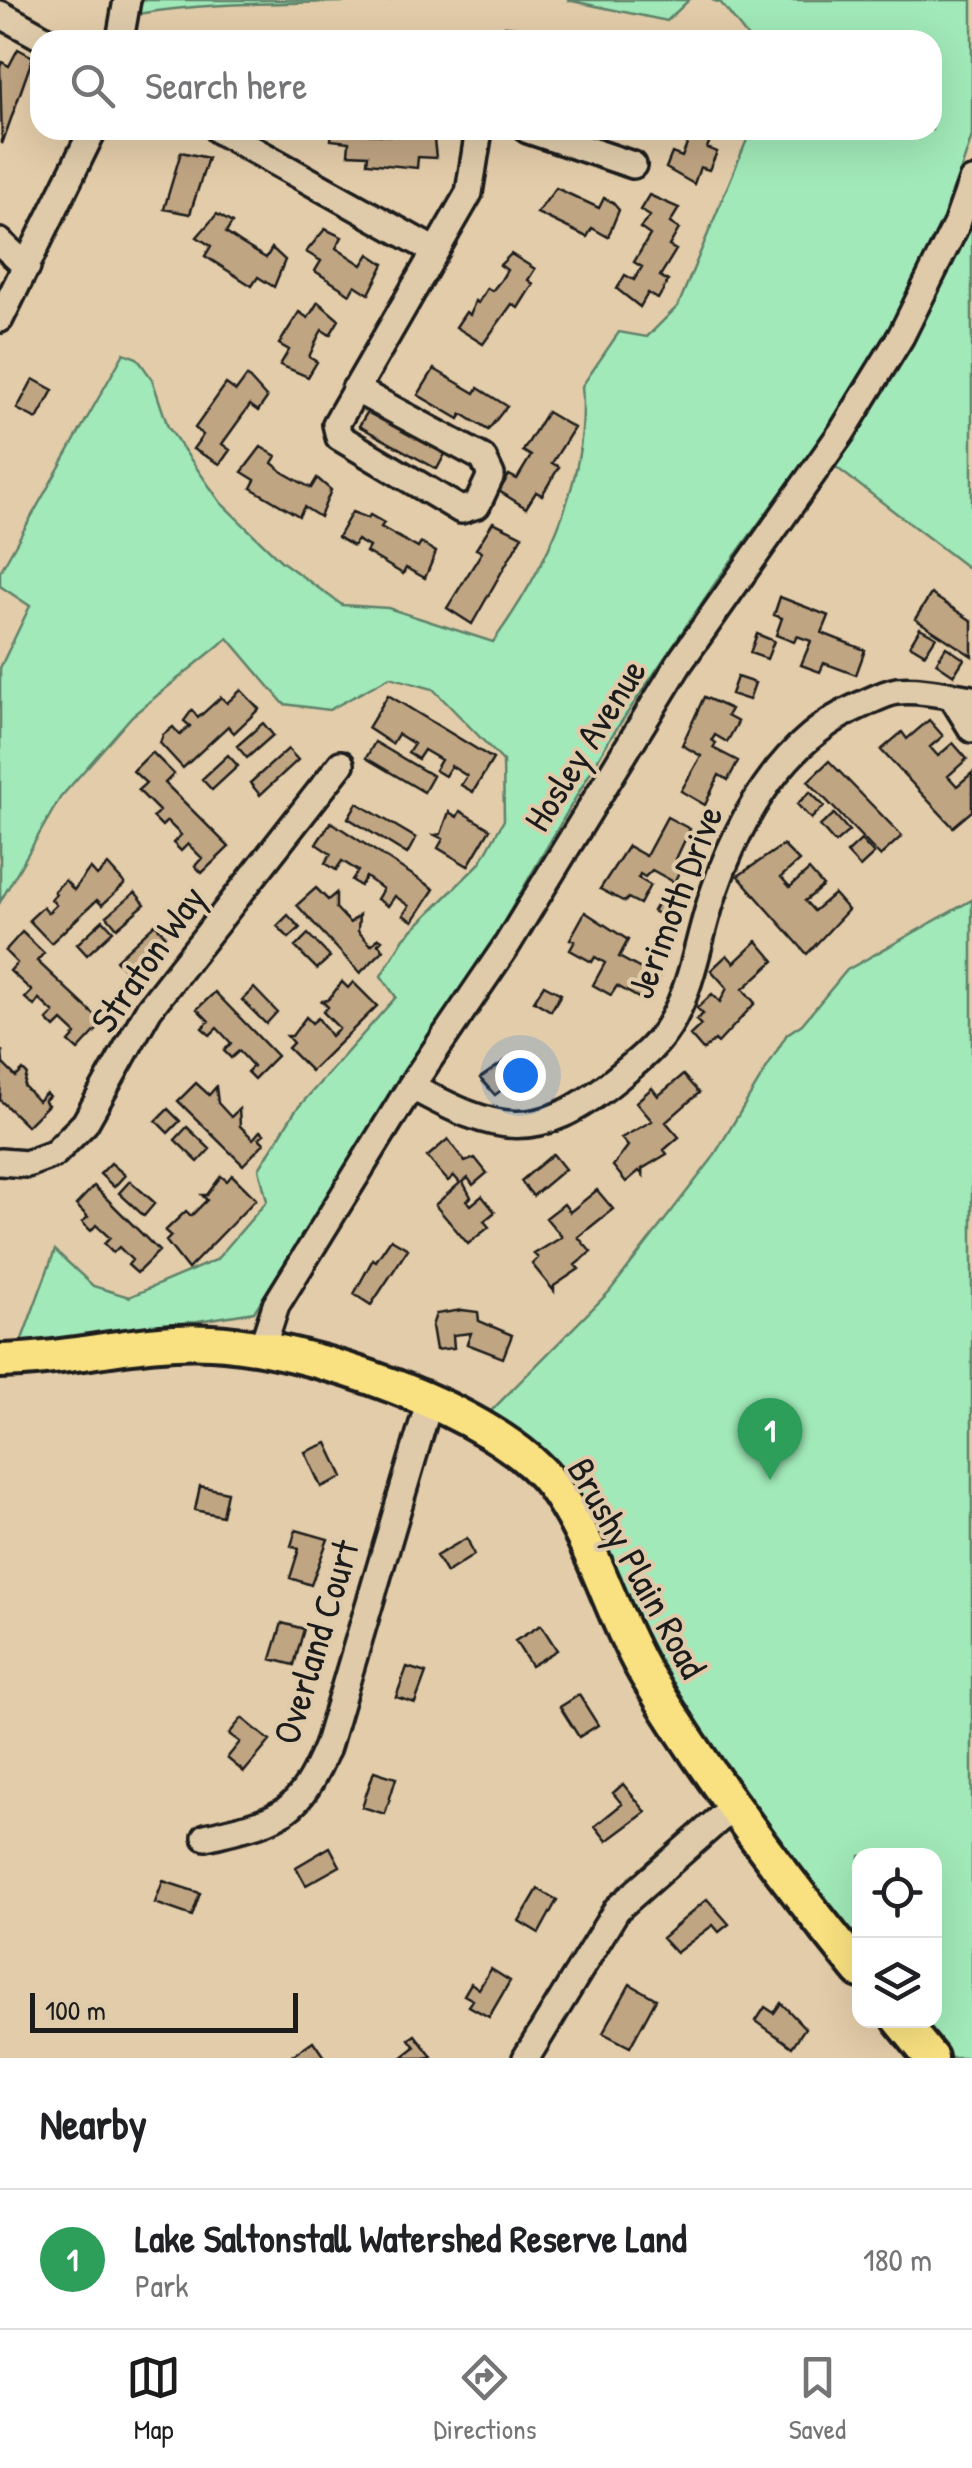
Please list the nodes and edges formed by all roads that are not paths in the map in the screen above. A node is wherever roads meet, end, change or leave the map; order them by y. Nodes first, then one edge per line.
1 (126, 0) edge
2 (0, 14) edge
3 (30, 30) edge
4 (122, 30) edge
5 (88, 140) edge
6 (236, 140) edge
7 (477, 140) edge
8 (558, 140) edge
9 (632, 165) dead end
10 (972, 180) edge
11 (0, 242) edge
12 (433, 250) junction
13 (27, 268) junction
14 (0, 319) edge
15 (355, 389) junction
16 (961, 697) edge
17 (972, 729) edge
18 (341, 764) dead end
19 (410, 1086) junction
20 (0, 1162) edge
21 (262, 1348) junction
22 (0, 1362) edge
23 (429, 1403) junction
24 (735, 1805) junction
25 (206, 1837) dead end
26 (852, 1960) edge
27 (906, 2028) edge
28 (526, 2058) edge
29 (930, 2058) edge

1 - 4 street
2 - 3 street
5 - 13 street
6 - 12 street
7 - 12 street
8 - 9 street
10 - 19 street, Hosley Avenue
11 - 13 street
12 - 15 street
13 - 14 street
15 - 15 street
16 - 17 street, Jerimoth Drive
16 - 19 street, Jerimoth Drive
18 - 20 street, Straton Way
19 - 21 street, Hosley Avenue
21 - 22 main road, Brushy Plain Road
21 - 23 main road, Brushy Plain Road
23 - 24 main road, Brushy Plain Road
23 - 25 street, Overland Court
24 - 26 main road, Brushy Plain Road
24 - 28 street
27 - 29 main road

